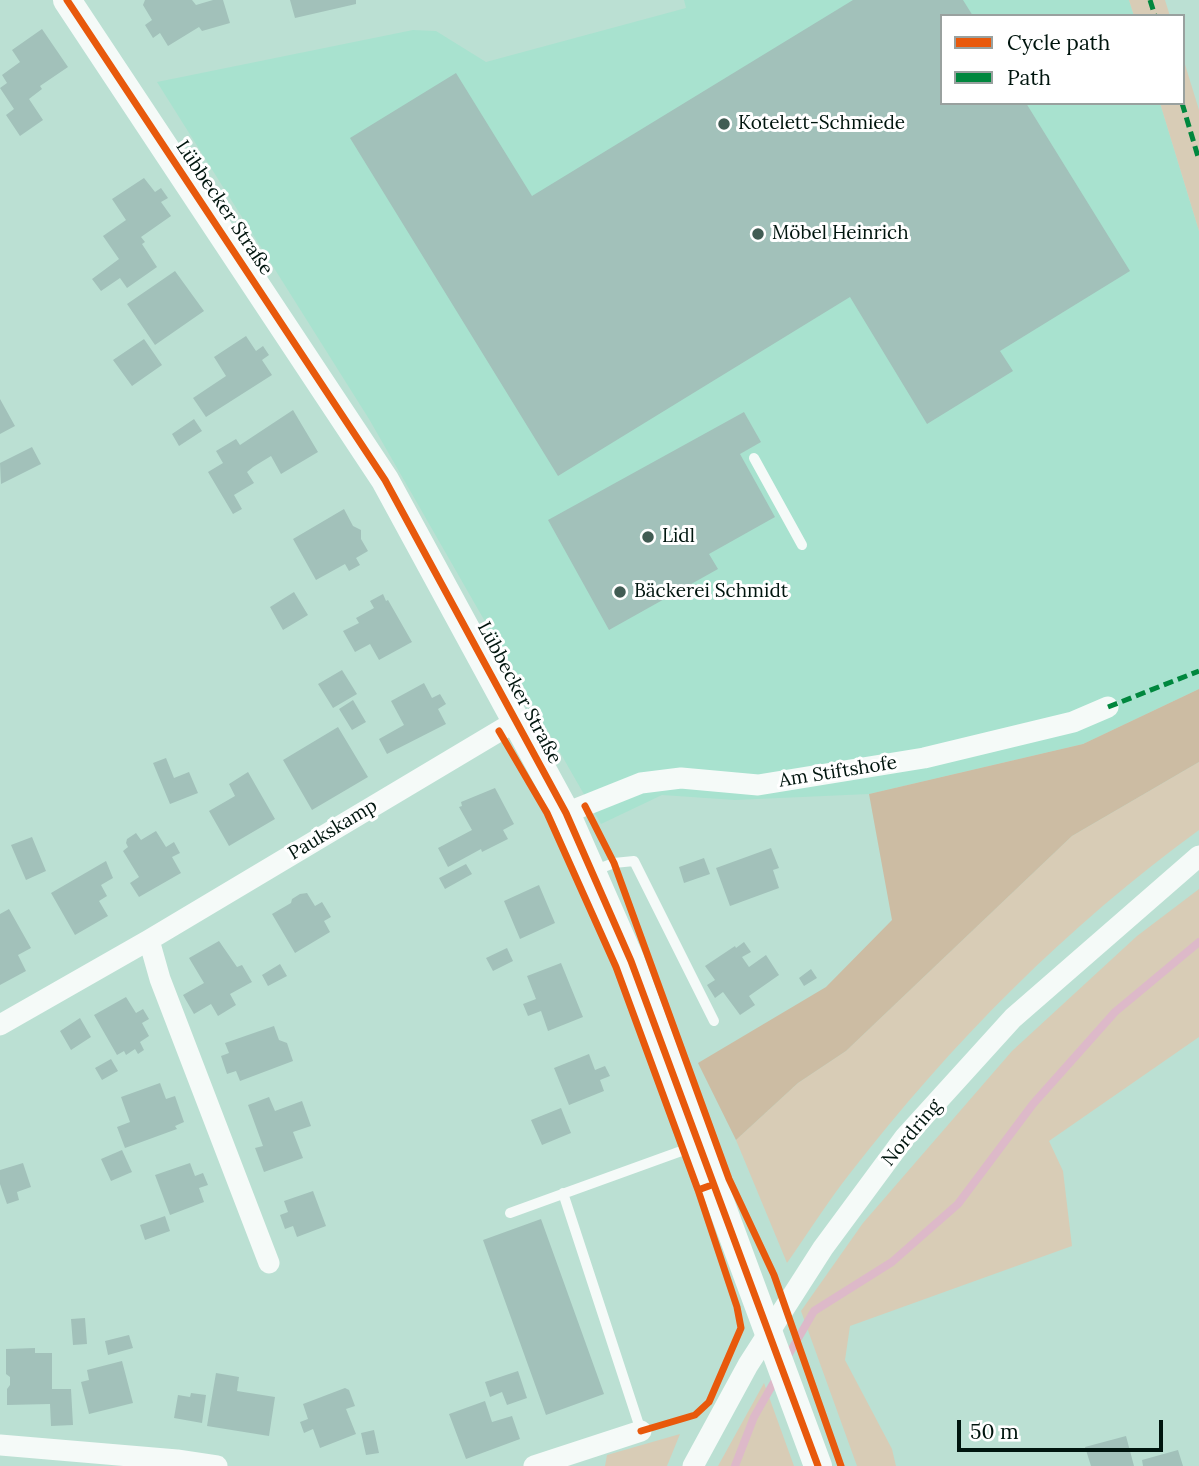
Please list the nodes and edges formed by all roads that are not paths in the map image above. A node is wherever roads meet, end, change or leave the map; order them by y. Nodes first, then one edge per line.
1 (66, 0) edge
2 (754, 458) dead end
3 (802, 545) dead end
4 (1108, 708) dead end
5 (516, 721) junction
6 (566, 813) junction
7 (1199, 856) edge
8 (593, 872) junction
9 (149, 940) junction
10 (714, 1021) dead end
11 (0, 1026) edge
12 (700, 1144) junction
13 (563, 1193) junction
14 (510, 1213) dead end
15 (269, 1263) dead end
16 (641, 1431) joint
17 (0, 1444) edge
18 (818, 1464) edge
19 (217, 1466) edge
20 (534, 1466) edge
21 (693, 1466) edge

1 - 5 street, Lübbecker Straße
2 - 3 lane
4 - 6 street, Am Stiftshofe
5 - 6 street, Lübbecker Straße
5 - 9 street, Paukskamp
6 - 8 street, Lübbecker Straße
7 - 21 street, Nordring
8 - 10 lane
8 - 12 street, Lübbecker Straße
9 - 11 street, Paukskamp
9 - 15 street
12 - 13 lane
12 - 18 street, Lübbecker Straße
13 - 14 lane
13 - 16 lane
16 - 20 street
17 - 19 street

